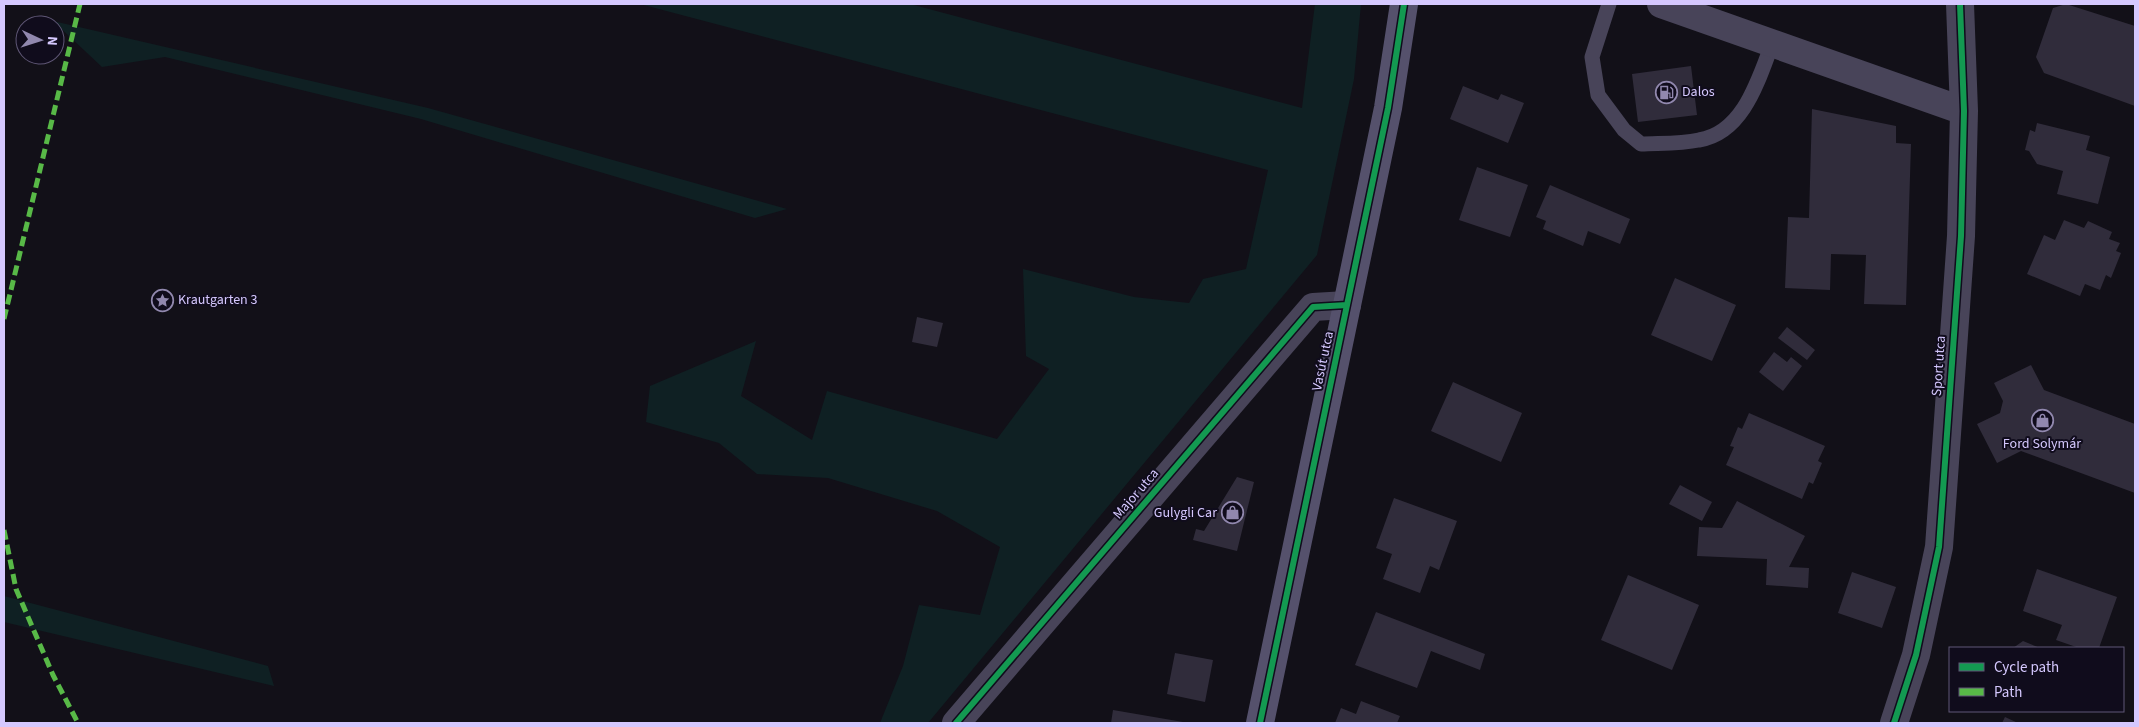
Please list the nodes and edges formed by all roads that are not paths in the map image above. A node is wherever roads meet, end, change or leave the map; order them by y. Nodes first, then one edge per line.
1 (1404, 4) edge
2 (1609, 4) edge
3 (1661, 4) edge
4 (1960, 4) edge
5 (1772, 44) junction
6 (1964, 111) junction
7 (1347, 306) junction
8 (956, 723) edge
9 (1260, 723) edge
10 (1894, 723) edge

1 - 7 street, Vasút utca
2 - 5 lane
3 - 5 street
4 - 6 street, Sport utca
5 - 6 street
6 - 10 street, Sport utca
7 - 8 street, Major utca
7 - 9 street, Vasút utca

